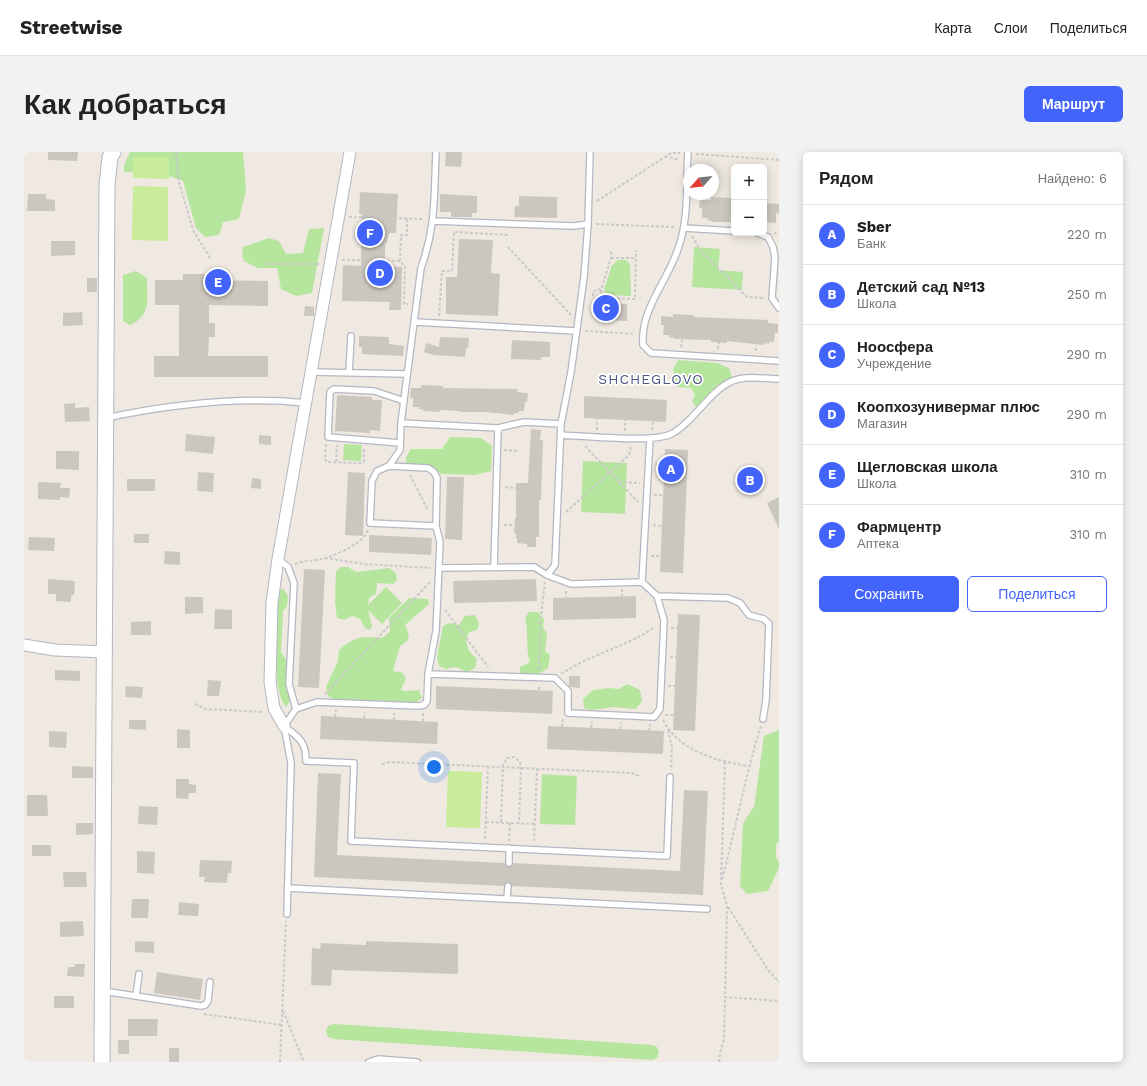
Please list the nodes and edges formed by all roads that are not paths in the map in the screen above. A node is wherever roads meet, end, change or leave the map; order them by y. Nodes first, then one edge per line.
1 (113, 152) edge
2 (350, 152) edge
3 (436, 152) edge
4 (590, 152) edge
5 (688, 153) edge
6 (434, 221) junction
7 (588, 224) junction
8 (685, 228) junction
9 (731, 231) edge
10 (765, 236) edge
11 (779, 308) edge
12 (415, 322) junction
13 (576, 331) junction
14 (350, 336) dead end
15 (779, 361) edge
16 (311, 372) junction
17 (349, 373) junction
18 (407, 374) junction
19 (779, 379) edge
20 (404, 401) junction
21 (306, 403) junction
22 (105, 418) junction
23 (401, 423) junction
24 (561, 424) junction
25 (498, 428) junction
26 (561, 435) junction
27 (650, 438) junction
28 (400, 443) junction
29 (389, 466) junction
30 (436, 526) junction
31 (278, 559) junction
32 (439, 568) junction
33 (494, 568) junction
34 (547, 575) junction
35 (642, 582) junction
36 (657, 596) junction
37 (24, 645) edge
38 (105, 652) junction
39 (428, 674) junction
40 (296, 709) junction
41 (763, 719) road end
42 (284, 726) junction
43 (670, 777) dead end
44 (509, 848) junction
45 (509, 863) dead end
46 (508, 886) dead end
47 (287, 888) junction
48 (507, 898) junction
49 (707, 909) dead end
50 (287, 914) road end
51 (139, 974) dead end
52 (210, 982) dead end
53 (102, 991) junction
54 (136, 996) junction
55 (102, 1062) edge
56 (369, 1062) edge
57 (417, 1062) edge

1 - 22 main road
2 - 16 street
3 - 6 lane
4 - 7 lane
5 - 8 lane
6 - 7 lane
6 - 12 lane
7 - 13 lane
8 - 9 lane
8 - 15 lane
10 - 11 lane
12 - 13 lane
12 - 18 lane
13 - 24 lane
14 - 17 lane
16 - 17 lane
16 - 21 street
17 - 18 lane
18 - 20 lane
19 - 27 lane
20 - 23 lane
20 - 28 lane
21 - 22 lane
21 - 31 street
22 - 38 main road
23 - 25 lane
23 - 28 lane
24 - 25 lane
24 - 26 lane
25 - 33 lane
26 - 27 lane
26 - 34 lane
27 - 35 lane
28 - 29 lane
29 - 30 lane
29 - 30 lane
30 - 32 lane
31 - 40 lane
31 - 42 street
32 - 33 lane
32 - 39 lane
33 - 34 lane
34 - 35 lane
35 - 36 lane
36 - 39 lane
36 - 41 lane
37 - 38 street
38 - 53 main road
39 - 40 lane
40 - 42 lane
42 - 44 lane
42 - 47 lane
43 - 44 lane
44 - 45 lane
46 - 48 lane
47 - 48 lane
47 - 50 lane
48 - 49 lane
51 - 54 lane
52 - 54 lane
53 - 54 lane
53 - 55 main road
56 - 57 lane

